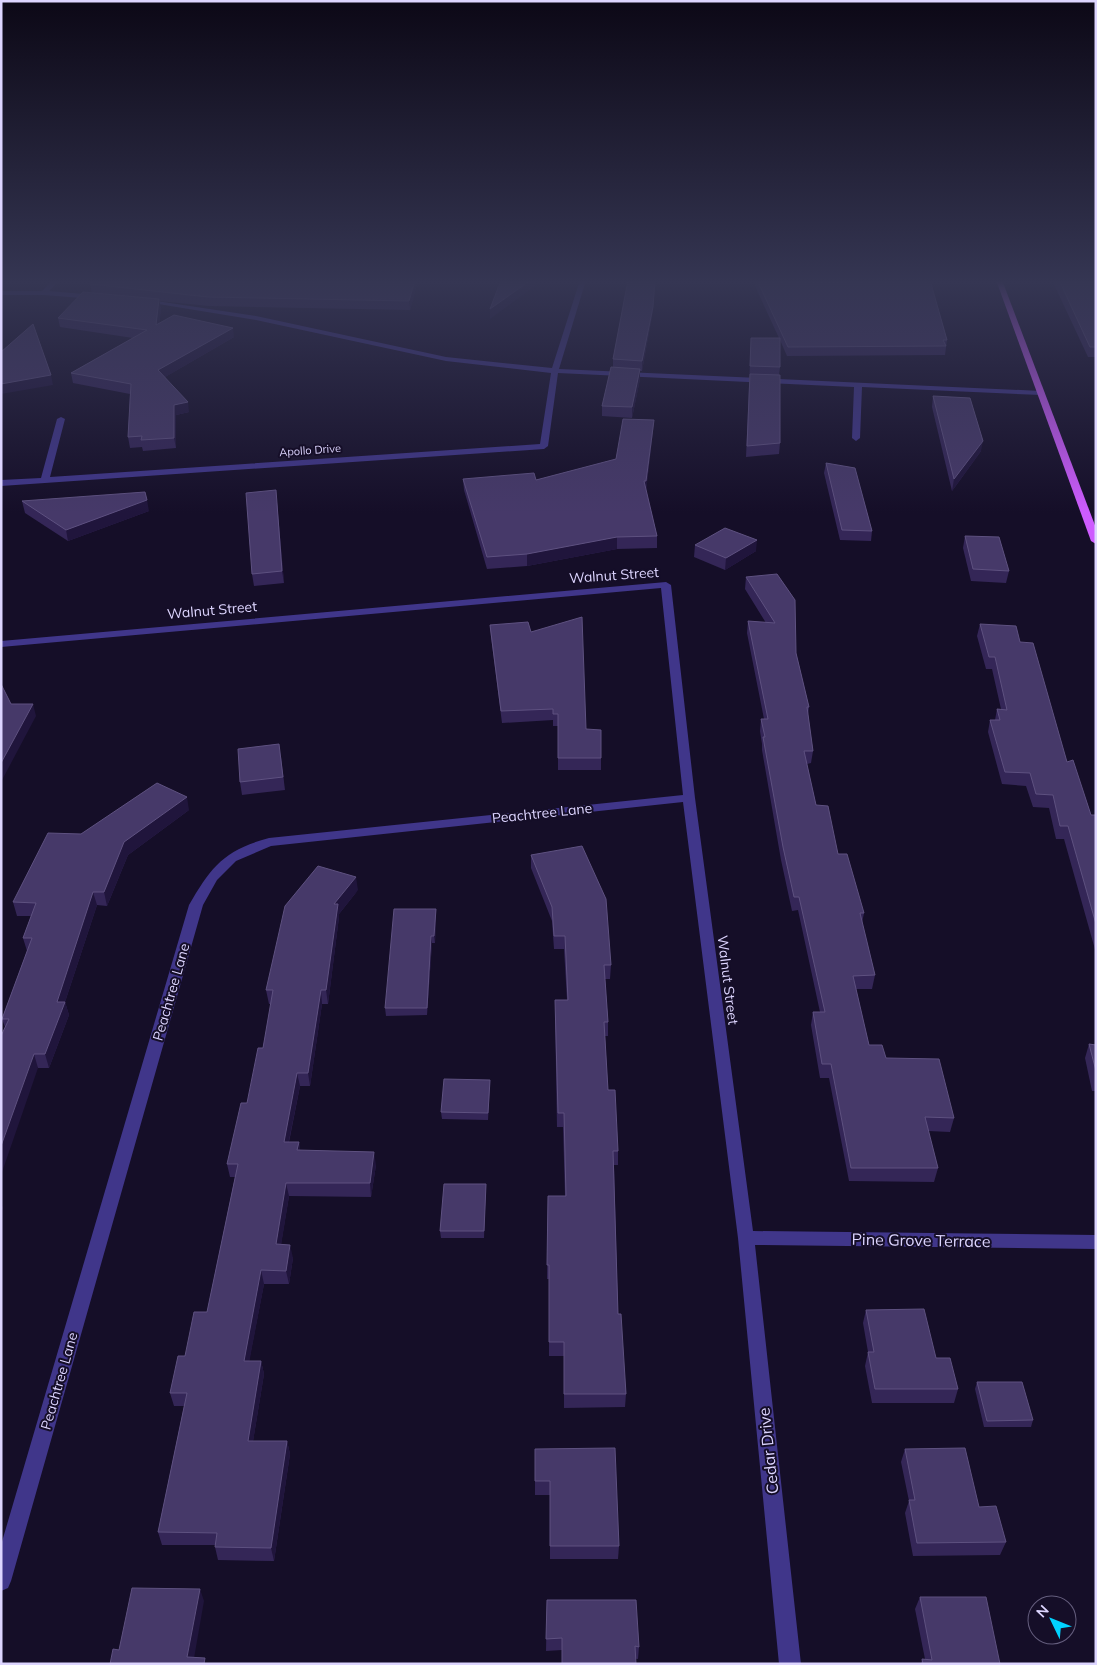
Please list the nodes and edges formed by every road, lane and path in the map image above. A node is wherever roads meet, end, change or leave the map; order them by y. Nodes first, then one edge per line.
1 (440, 358) edge
2 (559, 358) edge
3 (1028, 358) edge
4 (555, 370) junction
5 (858, 384) junction
6 (1041, 393) junction
7 (61, 418) dead end
8 (856, 438) dead end
9 (45, 480) junction
10 (1, 483) edge
11 (1096, 541) edge
12 (1, 644) edge
13 (689, 798) junction
14 (746, 1238) junction
15 (1096, 1242) edge
16 (1, 1581) edge
17 (790, 1664) edge

1 - 4 street
2 - 4 street
3 - 6 main road
4 - 5 street
4 - 9 street, Apollo Drive
5 - 6 street
5 - 8 street
6 - 11 main road
7 - 9 street
9 - 10 street, Apollo Drive
12 - 13 street, Walnut Street
13 - 14 street, Walnut Street
13 - 16 street, Peachtree Lane
14 - 15 street, Pine Grove Terrace
14 - 17 street, Cedar Drive

